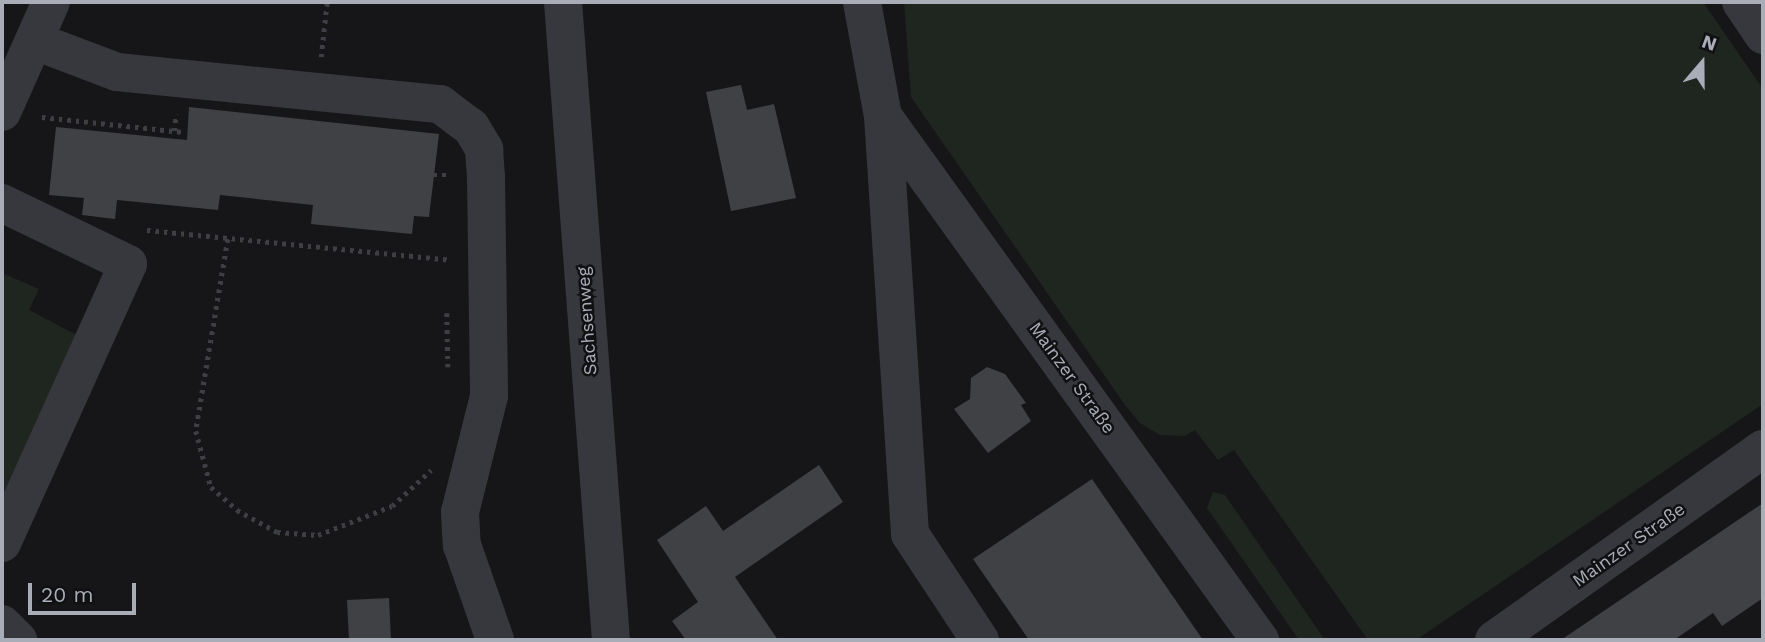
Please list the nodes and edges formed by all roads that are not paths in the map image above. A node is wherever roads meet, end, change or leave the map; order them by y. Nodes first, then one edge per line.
1 (51, 2) edge
2 (563, 2) edge
3 (862, 2) edge
4 (1741, 2) edge
5 (1763, 35) edge
6 (21, 50) edge
7 (3, 110) edge
8 (884, 116) junction
9 (2, 203) edge
10 (1763, 449) edge
11 (2, 542) edge
12 (2, 624) edge
13 (18, 640) edge
14 (495, 640) edge
15 (611, 640) edge
16 (980, 640) edge
17 (1260, 640) edge
18 (1494, 640) edge

1 - 6 lane
2 - 15 lane, Sachsenweg
3 - 8 lane, Mainzer Straße
4 - 5 lane
6 - 7 lane
6 - 14 lane
8 - 16 lane, Mainzer Straße
8 - 17 lane, Mainzer Straße
9 - 11 lane
10 - 18 lane, Mainzer Straße
12 - 13 lane

